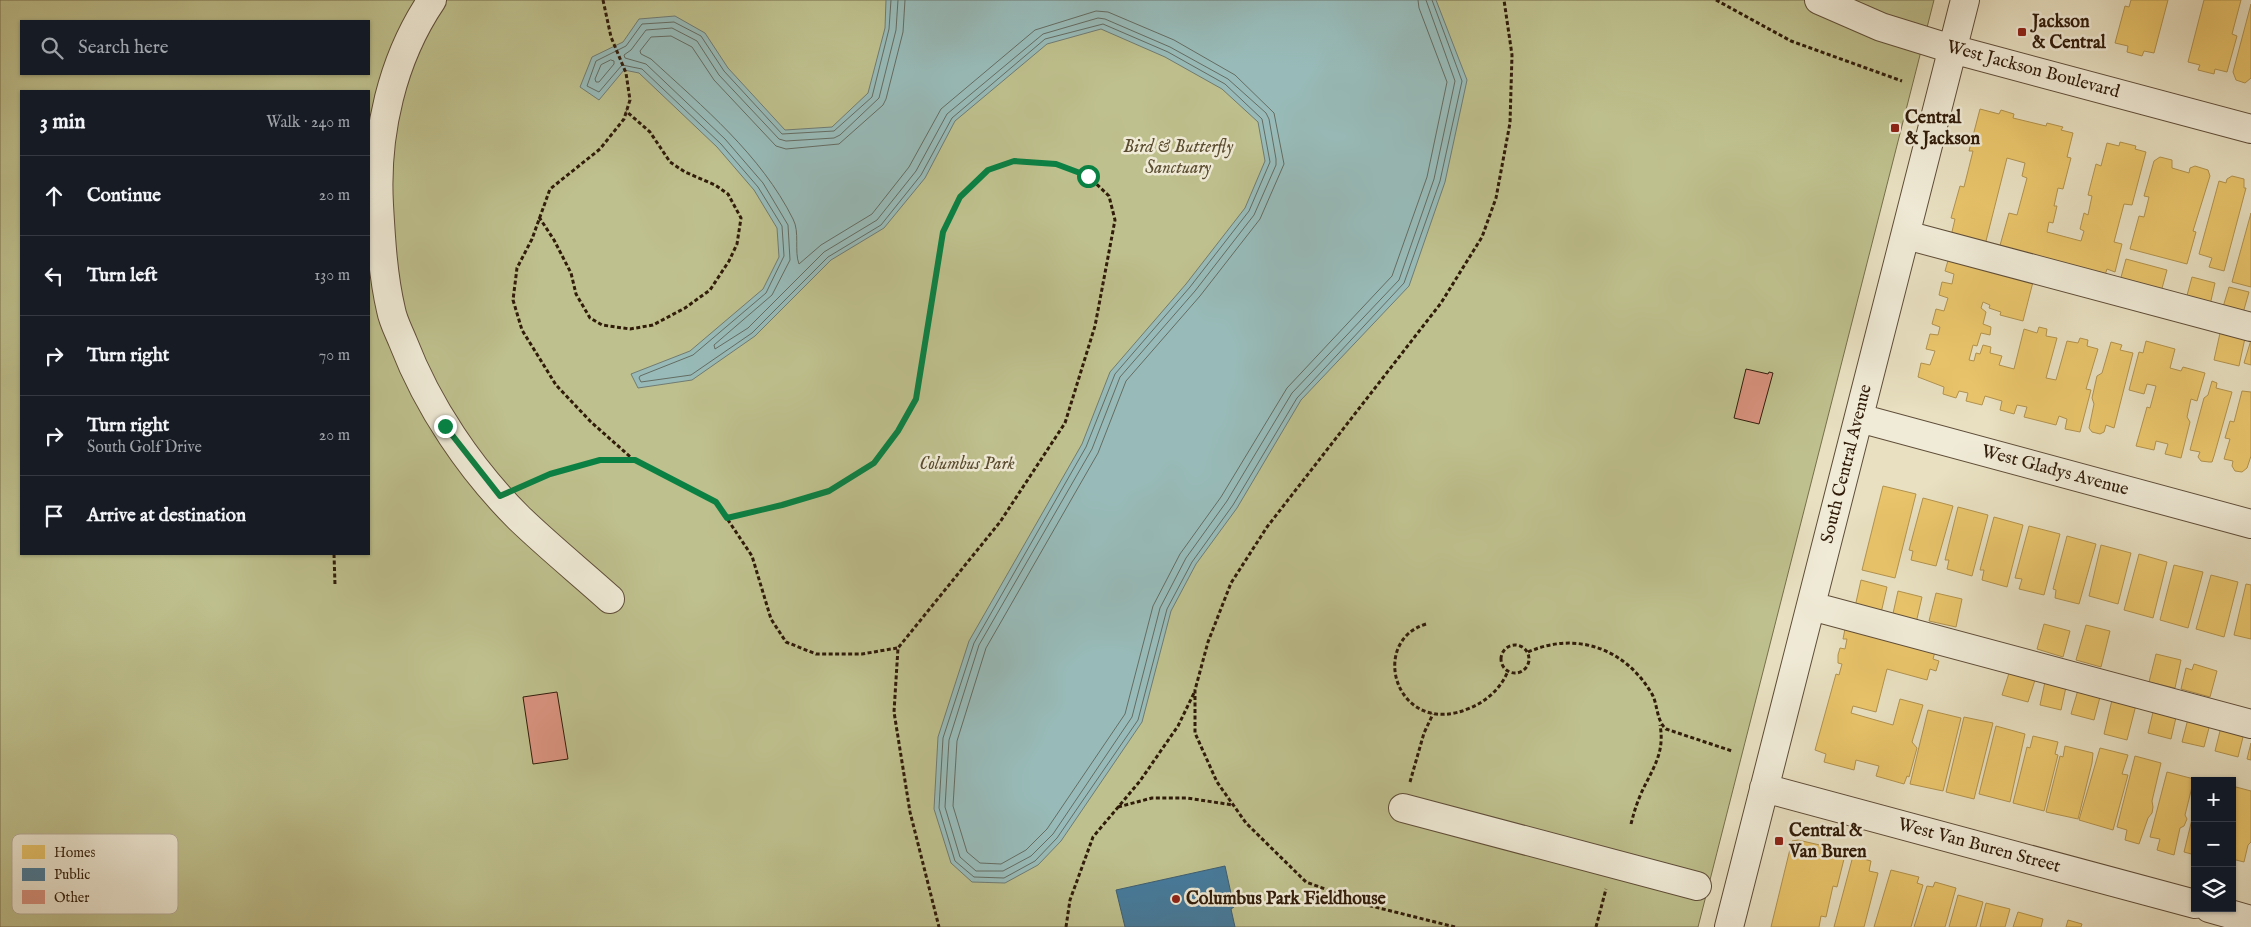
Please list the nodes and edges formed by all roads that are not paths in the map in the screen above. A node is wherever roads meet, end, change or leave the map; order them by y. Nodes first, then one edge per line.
1 (432, 0) edge
2 (1819, 0) edge
3 (1965, 0) edge
4 (1952, 49) junction
5 (2251, 129) edge
6 (1906, 235) junction
7 (2251, 327) edge
8 (1859, 418) junction
9 (2251, 524) edge
10 (610, 599) dead end
11 (1811, 606) junction
12 (2251, 724) edge
13 (1764, 788) junction
14 (1405, 799) road end
15 (1697, 886) dead end
16 (2191, 903) edge
17 (2223, 912) edge
18 (2251, 920) edge
19 (1729, 927) edge

1 - 10 street
2 - 4 street, West Jackson Boulevard
3 - 4 street, South Central Avenue
4 - 5 street, West Jackson Boulevard
4 - 6 street, South Central Avenue
6 - 7 street
6 - 8 street, South Central Avenue
8 - 9 street, West Gladys Avenue
8 - 11 street, South Central Avenue
11 - 12 street
11 - 13 street, South Central Avenue
13 - 16 street, West Van Buren Street
13 - 19 street, South Central Avenue
14 - 15 street
17 - 18 street

